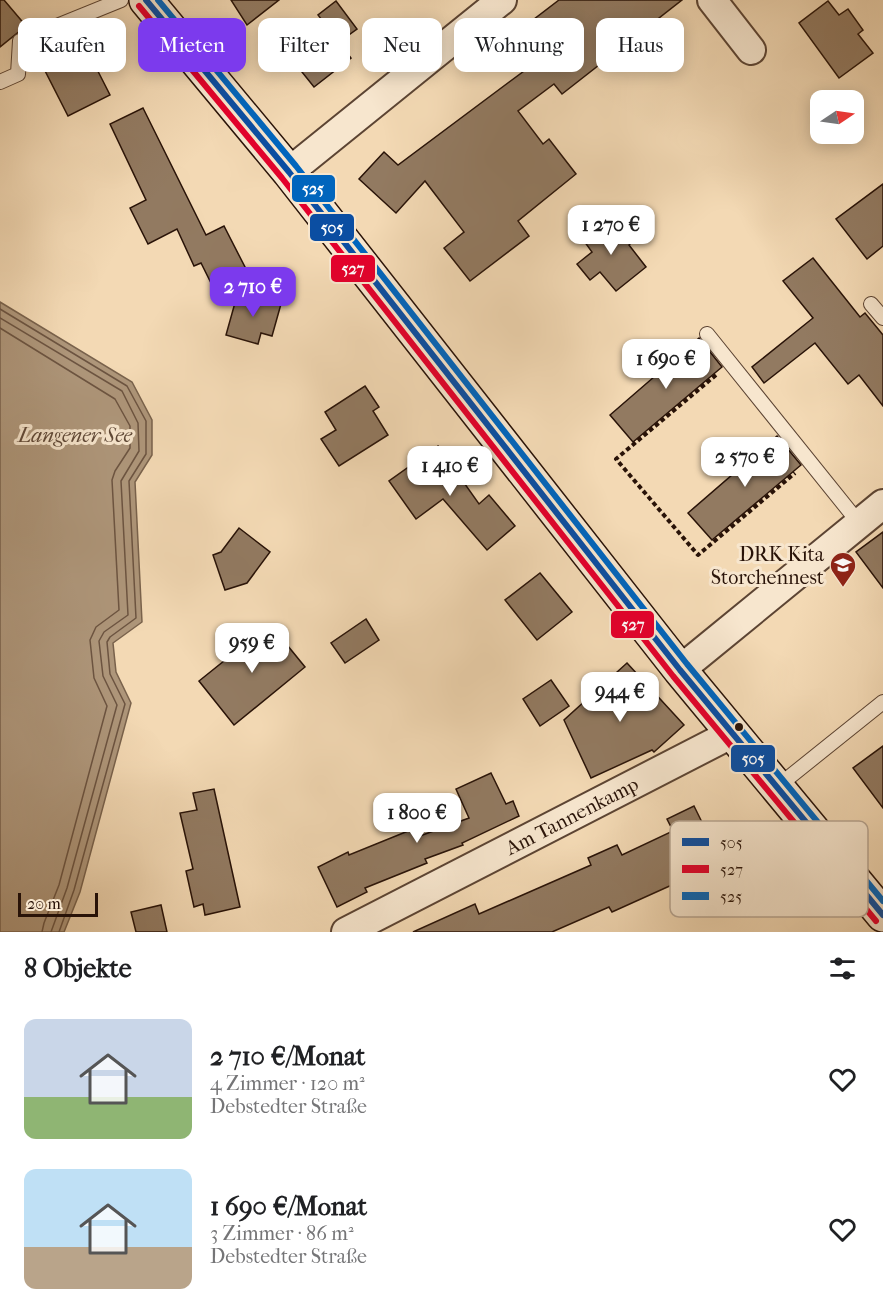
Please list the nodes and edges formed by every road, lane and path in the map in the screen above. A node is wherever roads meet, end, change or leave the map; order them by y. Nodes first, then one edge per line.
1 (121, 0) edge
2 (146, 0) edge
3 (502, 0) edge
4 (712, 0) edge
5 (751, 50) dead end
6 (0, 82) edge
7 (289, 172) junction
8 (871, 304) dead end
9 (883, 318) edge
10 (707, 334) dead end
11 (730, 363) junction
12 (809, 461) junction
13 (883, 504) edge
14 (859, 523) junction
15 (680, 670) junction
16 (883, 702) edge
17 (733, 733) junction
18 (777, 787) junction
19 (805, 821) edge
20 (868, 897) edge
21 (883, 915) edge
22 (346, 932) edge

1 - 6 lane
2 - 7 main road
3 - 7 street
4 - 5 street
7 - 15 main road
8 - 9 lane
10 - 11 lane
11 - 12 lane
11 - 12 path
12 - 14 lane
13 - 14 street
14 - 15 street
15 - 17 main road
16 - 18 lane
17 - 18 main road
17 - 22 street, Am Tannenkamp
18 - 19 main road
20 - 21 main road

